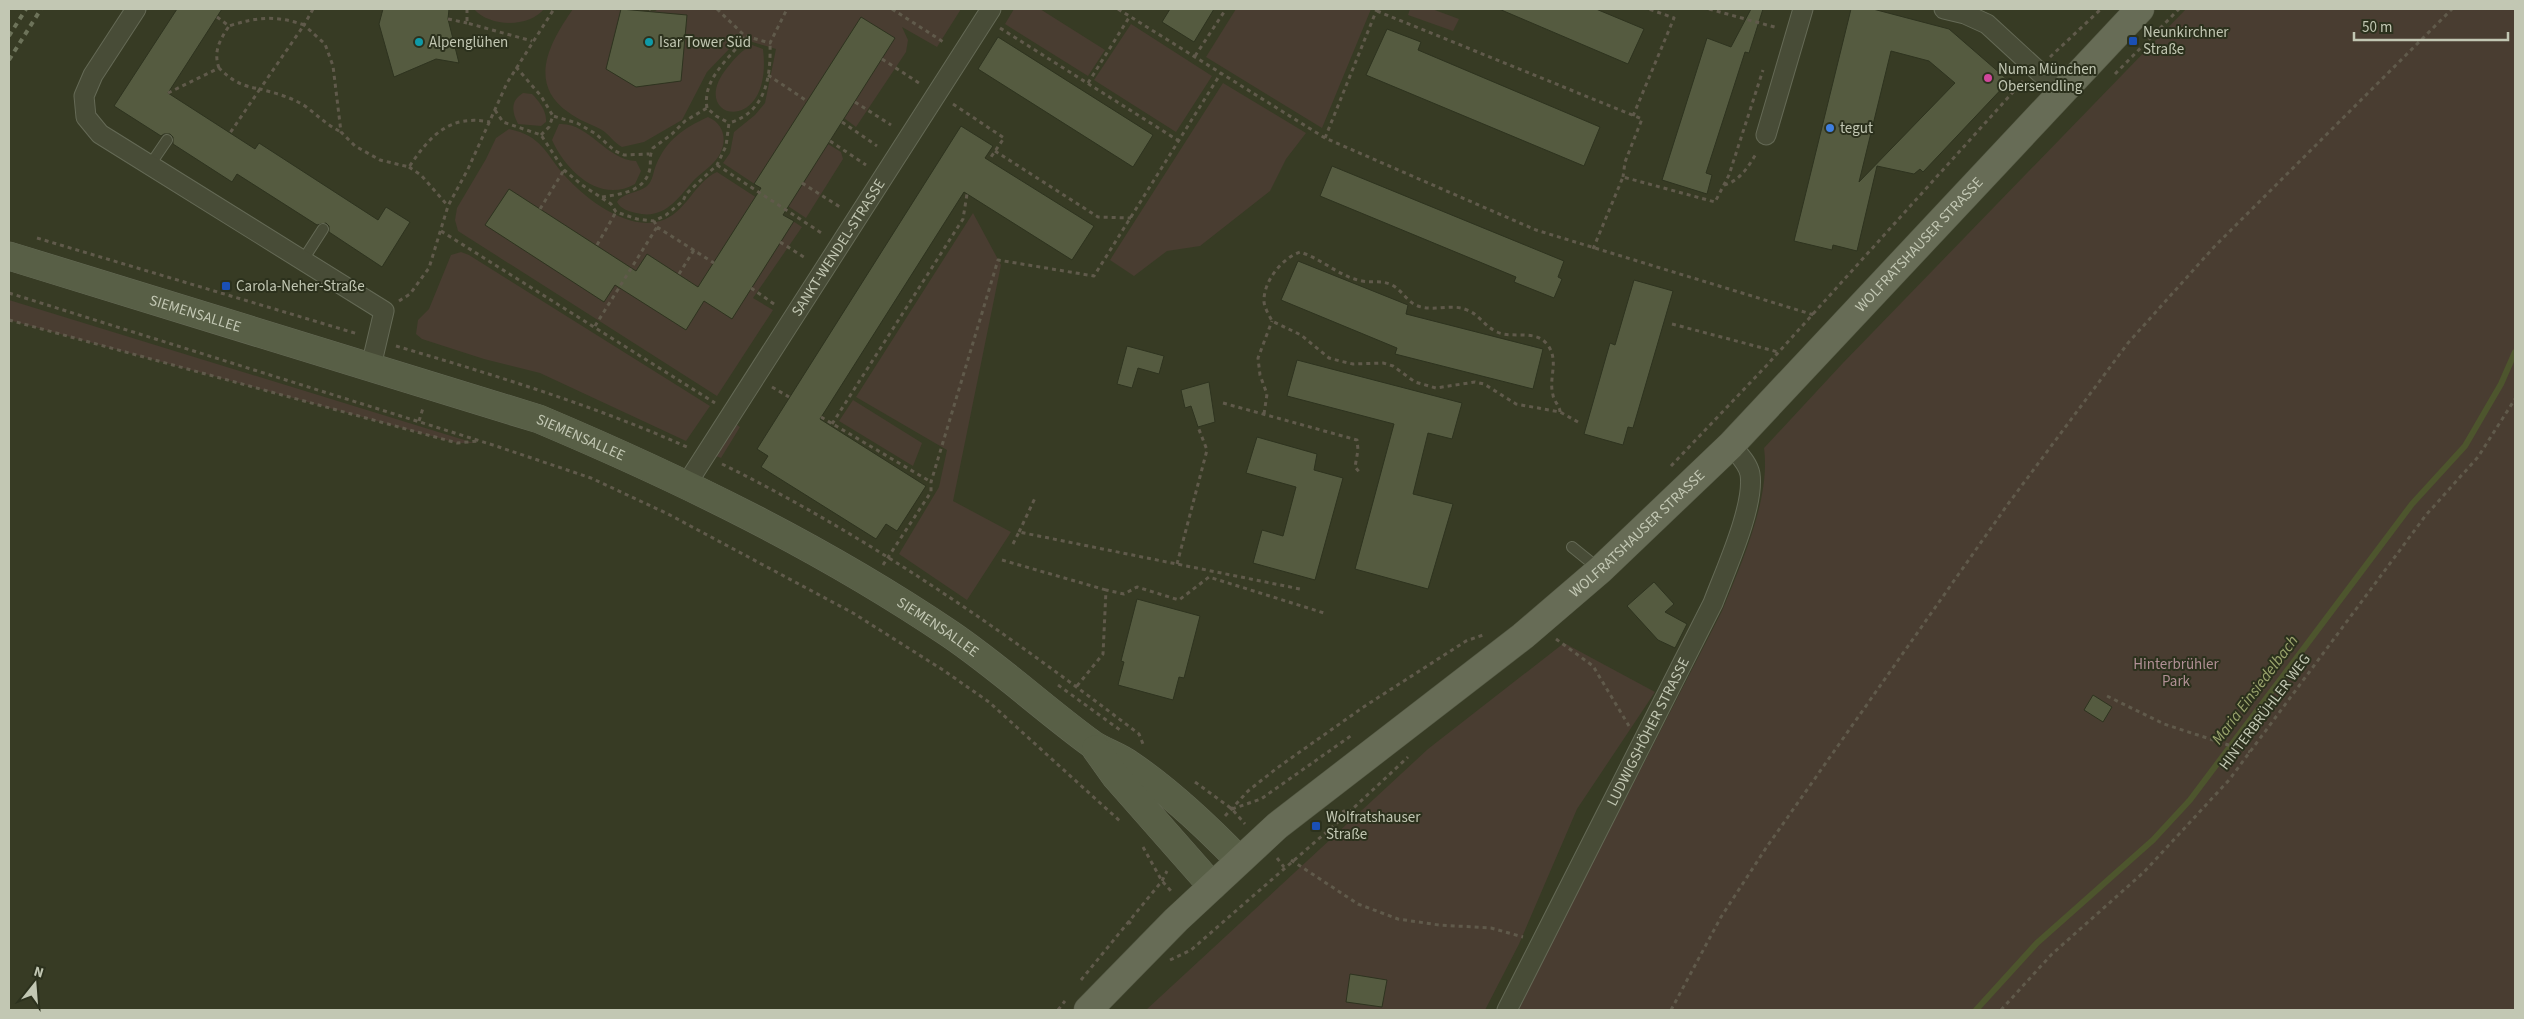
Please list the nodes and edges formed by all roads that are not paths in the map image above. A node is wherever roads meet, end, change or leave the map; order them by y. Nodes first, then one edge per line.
1 (136, 9) edge
2 (991, 9) edge
3 (1803, 9) edge
4 (1944, 9) edge
5 (2140, 9) edge
6 (2060, 91) junction
7 (1766, 135) road end
8 (167, 140) dead end
9 (150, 165) junction
10 (323, 229) dead end
11 (9, 256) edge
12 (303, 260) junction
13 (371, 366) junction
14 (1731, 445) junction
15 (686, 485) junction
16 (1572, 547) dead end
17 (1600, 570) junction
18 (1094, 745) junction
19 (1240, 860) junction
20 (1212, 886) junction
21 (1082, 999) edge
22 (1507, 1010) edge

1 - 9 street
2 - 15 street, SANKT-WENDEL-STRASSE
3 - 7 street
4 - 6 street
5 - 6 main road, WOLFRATSHAUSER STRASSE
6 - 14 main road, WOLFRATSHAUSER STRASSE
8 - 9 lane
9 - 12 street
10 - 12 lane
11 - 13 main road, SIEMENSALLEE
12 - 13 street
13 - 15 main road, SIEMENSALLEE
14 - 17 main road, WOLFRATSHAUSER STRASSE
14 - 22 street, LUDWIGSHÖHER STRASSE
15 - 18 main road, SIEMENSALLEE
16 - 17 lane
17 - 19 main road, WOLFRATSHAUSER STRASSE
18 - 19 main road, SIEMENSALLEE
18 - 20 main road, SIEMENSALLEE
19 - 20 main road, WOLFRATSHAUSER STRASSE
20 - 21 main road, WOLFRATSHAUSER STRASSE

